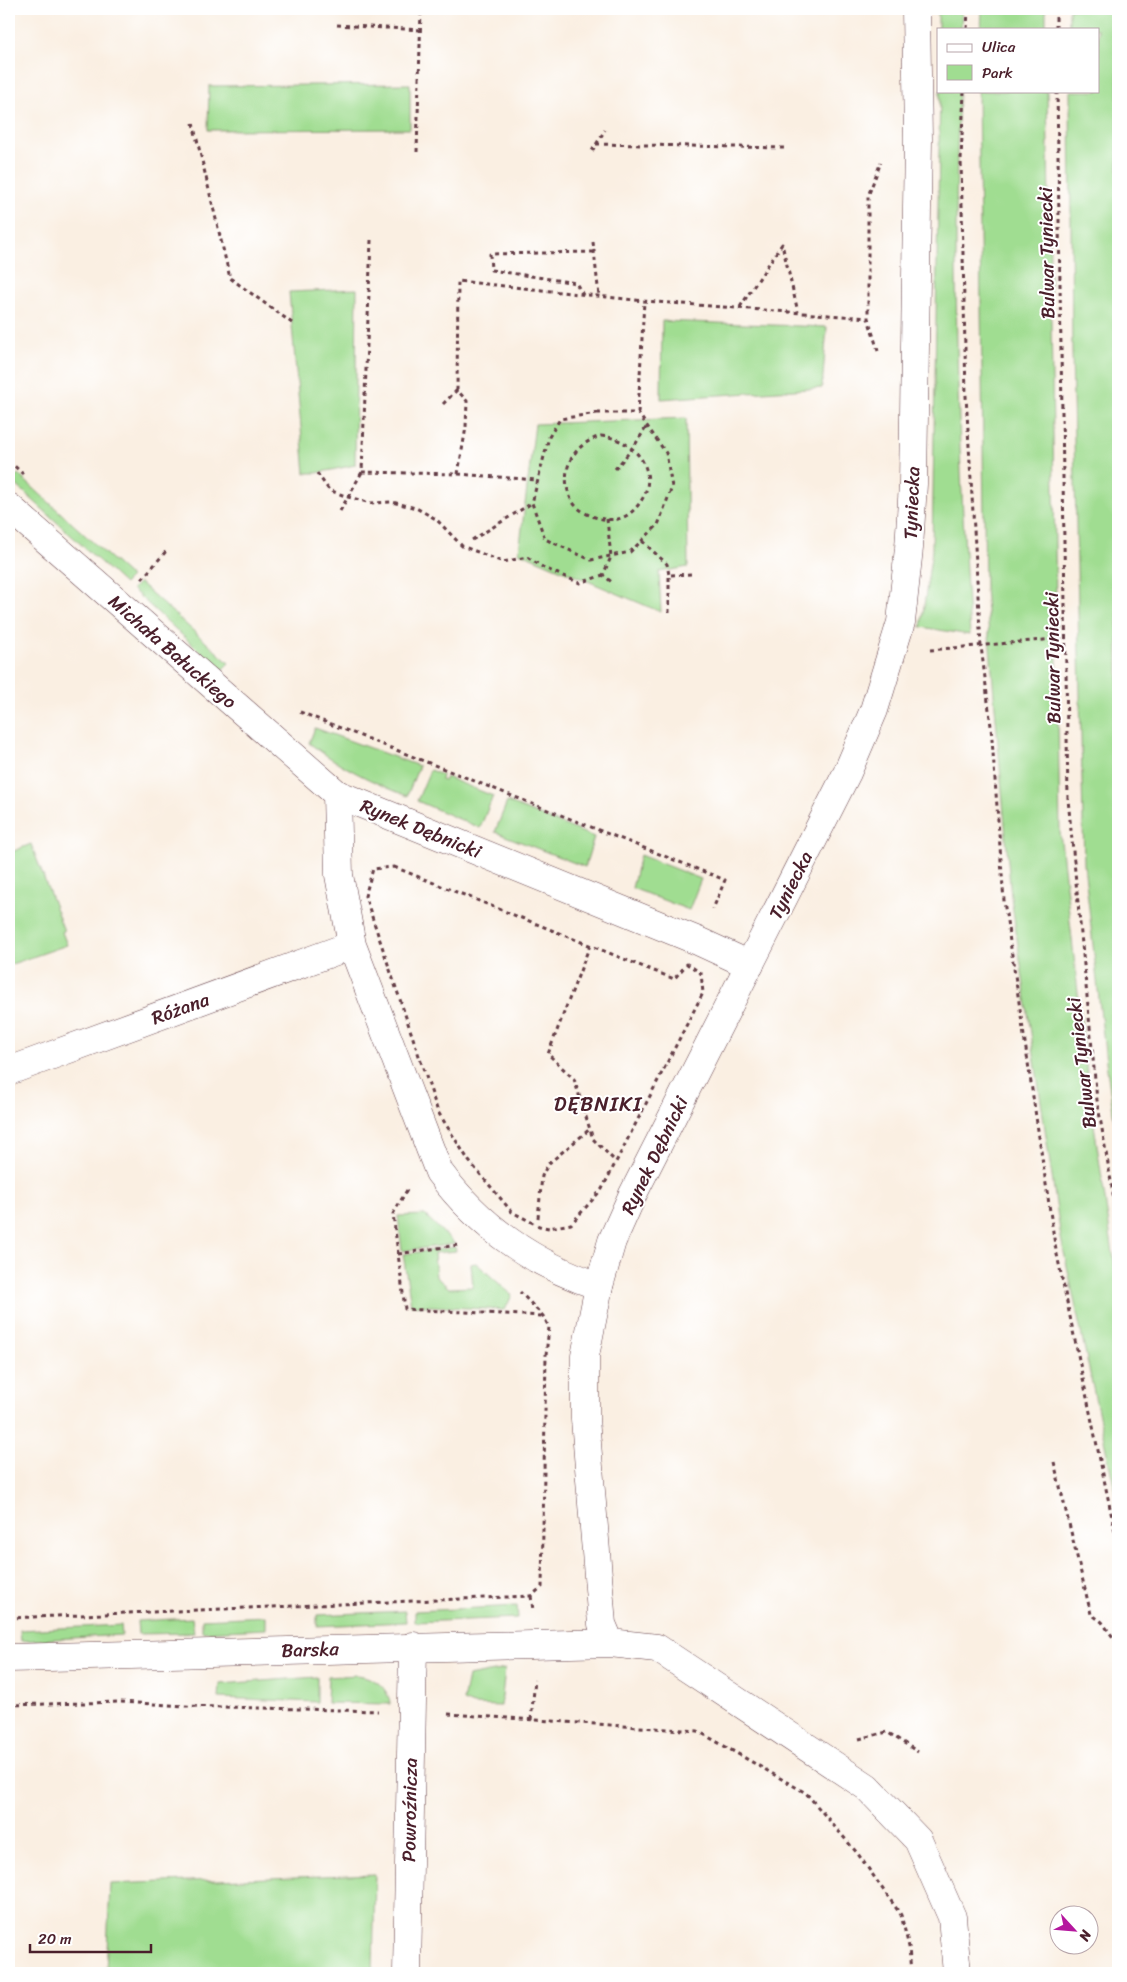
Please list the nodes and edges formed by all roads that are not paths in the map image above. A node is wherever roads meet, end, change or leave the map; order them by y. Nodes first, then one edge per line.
1 (916, 9) edge
2 (9, 507) edge
3 (337, 794) junction
4 (352, 945) junction
5 (750, 965) junction
6 (9, 1071) edge
7 (599, 1286) junction
8 (610, 1642) junction
9 (413, 1646) junction
10 (9, 1658) edge
11 (407, 1973) edge
12 (956, 1973) edge

1 - 5 street, Tyniecka
2 - 3 street, Michała Bałuckiego
3 - 4 street, Rynek Dębnicki
3 - 5 street, Rynek Dębnicki
4 - 6 street, Różana
4 - 7 street, Rynek Dębnicki
5 - 7 street, Rynek Dębnicki
7 - 8 street
8 - 9 street, Barska
8 - 12 street, Barska
9 - 10 street, Barska
9 - 11 street, Powroźnicza

